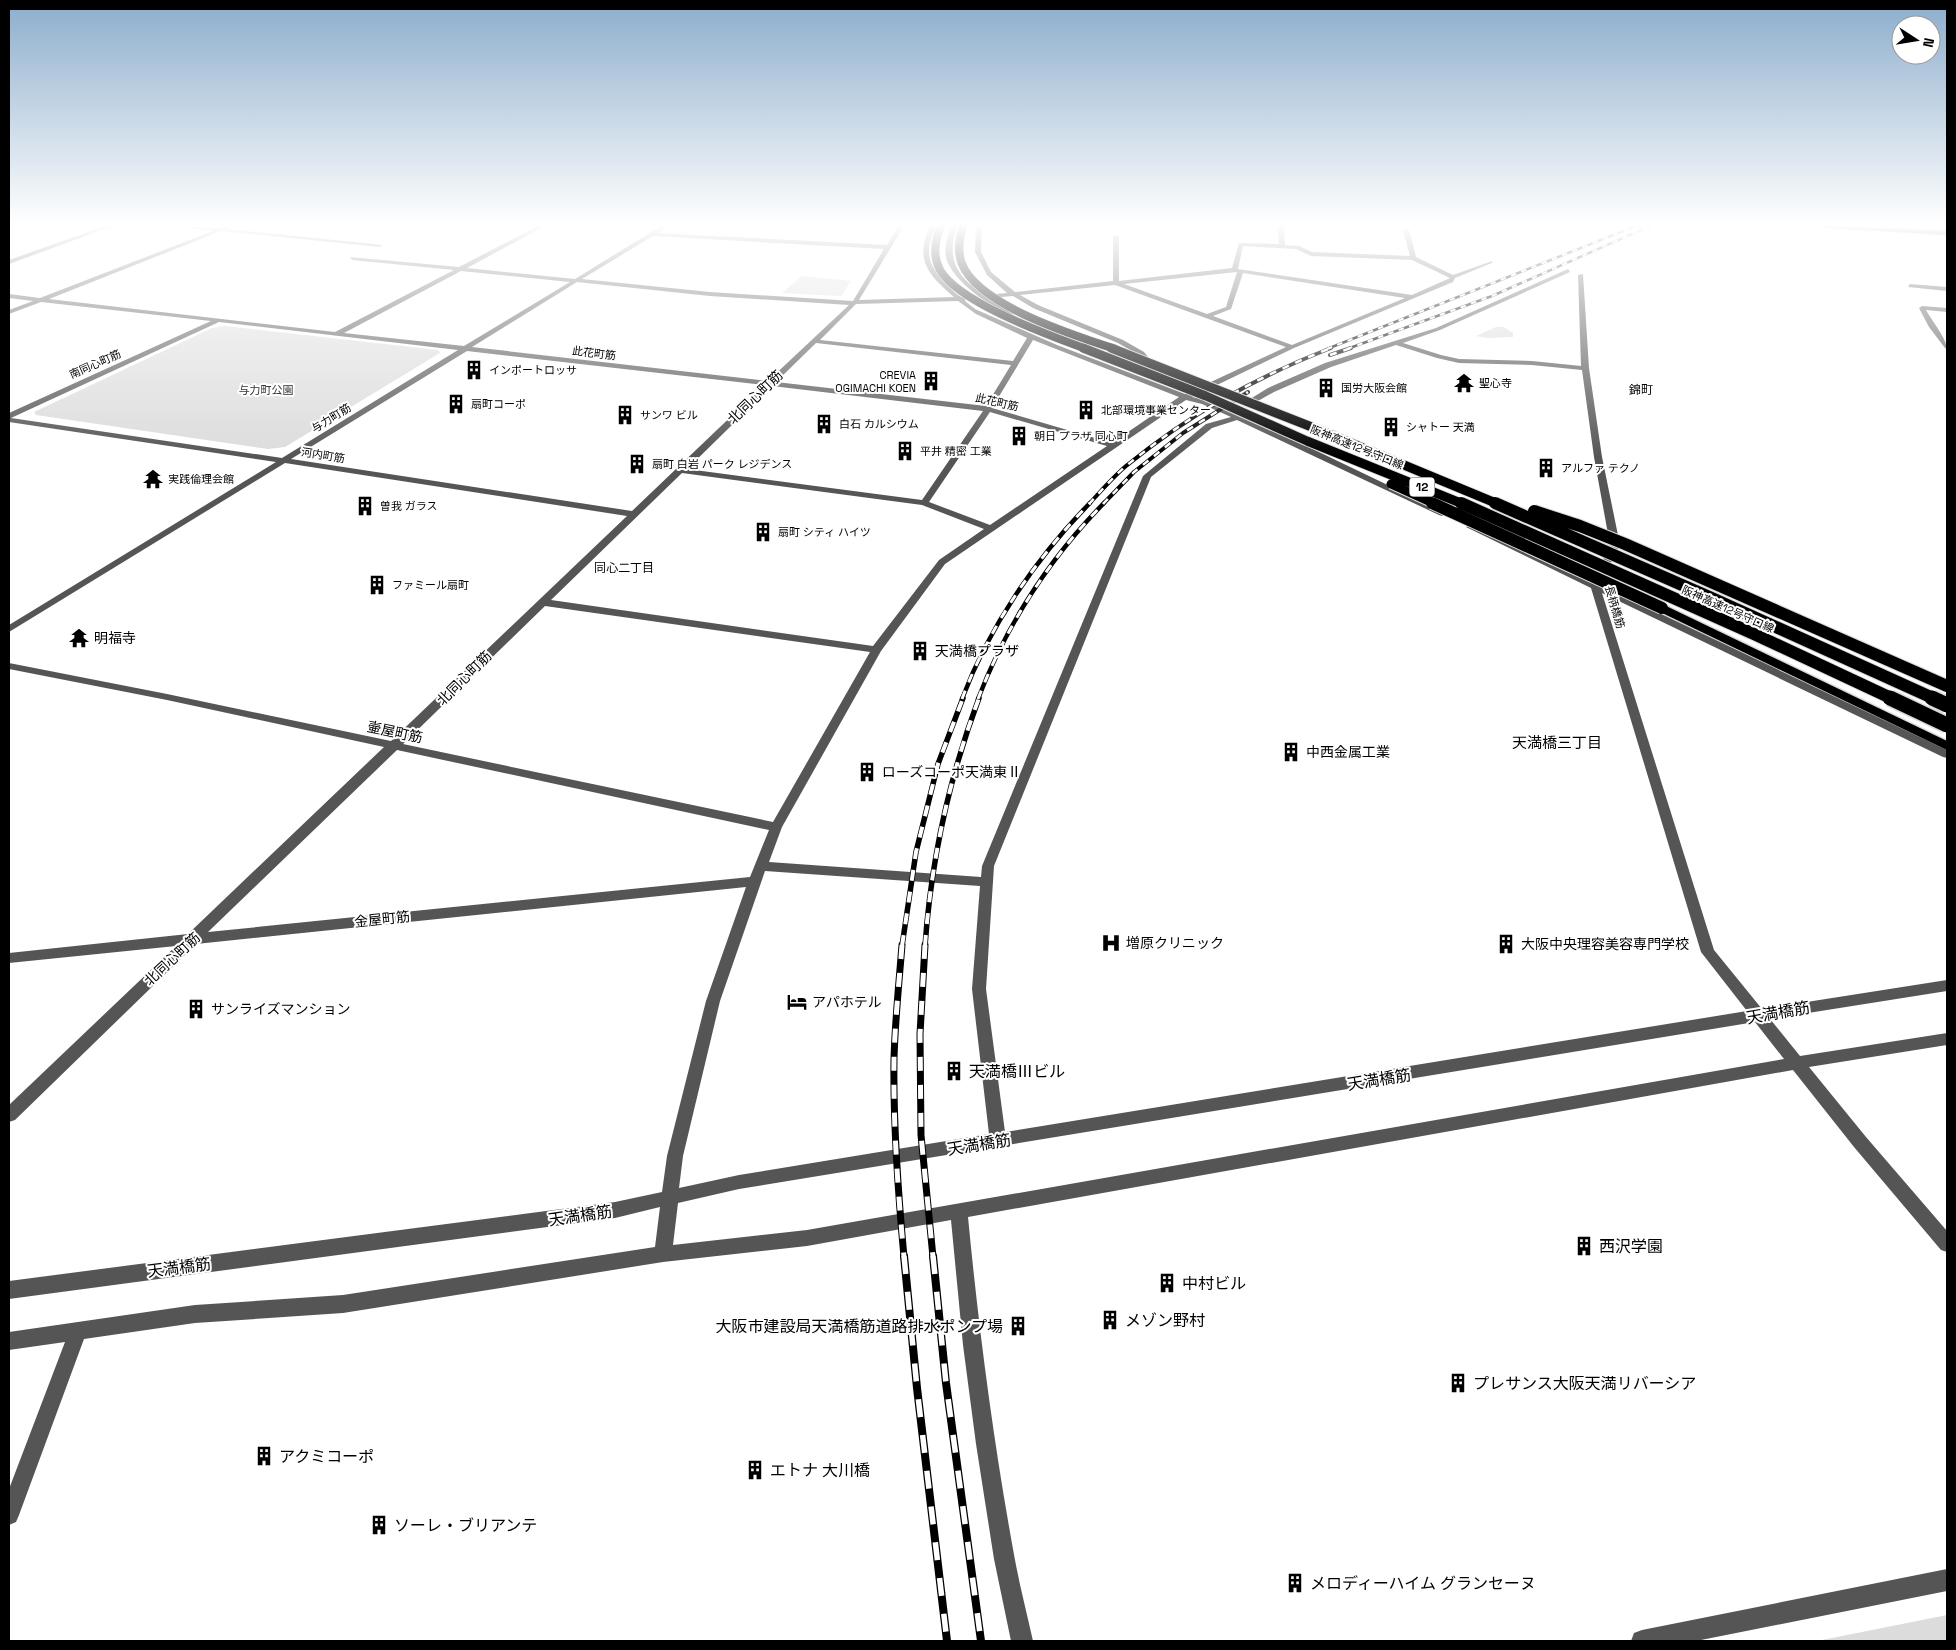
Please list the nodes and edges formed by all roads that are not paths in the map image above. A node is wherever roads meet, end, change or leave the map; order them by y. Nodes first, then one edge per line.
1 (32, 303) edge
2 (64, 303) edge
3 (395, 303) edge
4 (539, 303) edge
5 (854, 303) edge
6 (966, 303) edge
7 (977, 303) edge
8 (979, 303) edge
9 (995, 303) edge
10 (1005, 303) edge
11 (1030, 303) edge
12 (1171, 303) edge
13 (1230, 303) edge
14 (1398, 303) edge
15 (1493, 303) edge
16 (1582, 303) edge
17 (1947, 310) edge
18 (9, 312) edge
19 (977, 313) junction
20 (1207, 316) junction
21 (217, 321) junction
22 (336, 334) junction
23 (1031, 337) junction
24 (813, 341) junction
25 (1397, 343) junction
26 (1292, 347) junction
27 (1947, 347) edge
28 (464, 349) junction
29 (1014, 363) junction
30 (1152, 367) junction
31 (1585, 368) junction
32 (770, 383) junction
33 (1204, 387) junction
34 (1185, 398) junction
35 (1246, 404) junction
36 (988, 409) junction
37 (9, 416) edge
38 (1239, 417) junction
39 (9, 420) edge
40 (1307, 441) junction
41 (1114, 446) junction
42 (283, 460) junction
43 (679, 470) junction
44 (1454, 486) junction
45 (924, 503) junction
46 (633, 514) junction
47 (991, 529) junction
48 (1615, 545) junction
49 (1595, 586) junction
50 (540, 602) junction
51 (9, 629) edge
52 (876, 650) junction
53 (9, 666) edge
54 (1947, 686) edge
55 (1947, 692) edge
56 (1947, 705) edge
57 (1947, 725) edge
58 (394, 746) junction
59 (1947, 746) edge
60 (1947, 754) edge
61 (776, 828) junction
62 (760, 866) junction
63 (755, 881) junction
64 (988, 882) junction
65 (194, 939) junction
66 (9, 958) edge
67 (1947, 985) edge
68 (1759, 1015) junction
69 (1947, 1039) edge
70 (1798, 1063) junction
71 (9, 1115) edge
72 (998, 1141) junction
73 (670, 1198) junction
74 (959, 1212) junction
75 (1947, 1244) edge
76 (663, 1254) junction
77 (9, 1290) edge
78 (78, 1330) junction
79 (9, 1341) edge
80 (9, 1515) edge
81 (1947, 1580) edge
82 (1022, 1641) edge
83 (1642, 1641) edge

1 - 18 street
2 - 21 street, 此花町筋
3 - 22 street
4 - 28 street, 与力町筋
5 - 24 street, 北同心町筋
6 - 19 street
7 - 19 street
8 - 40 highway, 阪神高速12号守口線 / 12, bridge
9 - 30 street
10 - 44 highway, 阪神高速12号守口線 / 12, bridge
11 - 30 street
12 - 20 street
13 - 20 street
14 - 26 street
15 - 25 street
16 - 31 street
17 - 27 street
19 - 23 street
20 - 26 street
21 - 22 street, 此花町筋
21 - 37 street, 南同心町筋
22 - 28 street, 此花町筋
23 - 29 street
23 - 34 street
24 - 29 street
24 - 32 street, 北同心町筋
25 - 31 street
25 - 35 street
26 - 33 street
28 - 32 street, 此花町筋
28 - 42 street, 与力町筋
29 - 36 street
30 - 33 street
31 - 48 street
32 - 36 street, 此花町筋
32 - 43 street, 北同心町筋
33 - 34 street
33 - 35 street
34 - 38 street
34 - 41 street
35 - 48 street
36 - 41 street, 此花町筋
36 - 45 street
38 - 49 street
38 - 64 street
39 - 42 street, 河内町筋
40 - 57 highway, 阪神高速12号守口線 / 12, bridge
40 - 59 highway, bridge
41 - 47 street
42 - 46 street, 河内町筋
42 - 51 street, 与力町筋
43 - 45 street
43 - 46 street, 北同心町筋
44 - 54 highway, bridge
44 - 56 highway, 阪神高速12号守口線 / 12, bridge
45 - 47 street
46 - 50 street, 北同心町筋
47 - 52 street
48 - 49 street, 長柄橋筋
48 - 55 street
49 - 60 street
49 - 68 street, 長柄橋筋
50 - 52 street
50 - 58 street, 北同心町筋
52 - 61 street
53 - 58 street, 壷屋町筋
58 - 61 street, 壷屋町筋
58 - 65 street, 北同心町筋
61 - 62 street
62 - 63 street
62 - 64 street
63 - 65 street, 金屋町筋
63 - 73 street
64 - 72 street
65 - 66 street, 金屋町筋
65 - 71 street, 北同心町筋
67 - 68 street, 天満橋筋
68 - 70 street, 長柄橋筋
68 - 72 street, 天満橋筋
69 - 70 street
70 - 74 street
70 - 75 street, 長柄橋筋
72 - 73 street, 天満橋筋
73 - 76 street
73 - 77 street, 天満橋筋
74 - 76 street
74 - 82 street
76 - 78 street
78 - 79 street
78 - 80 street
81 - 83 street

